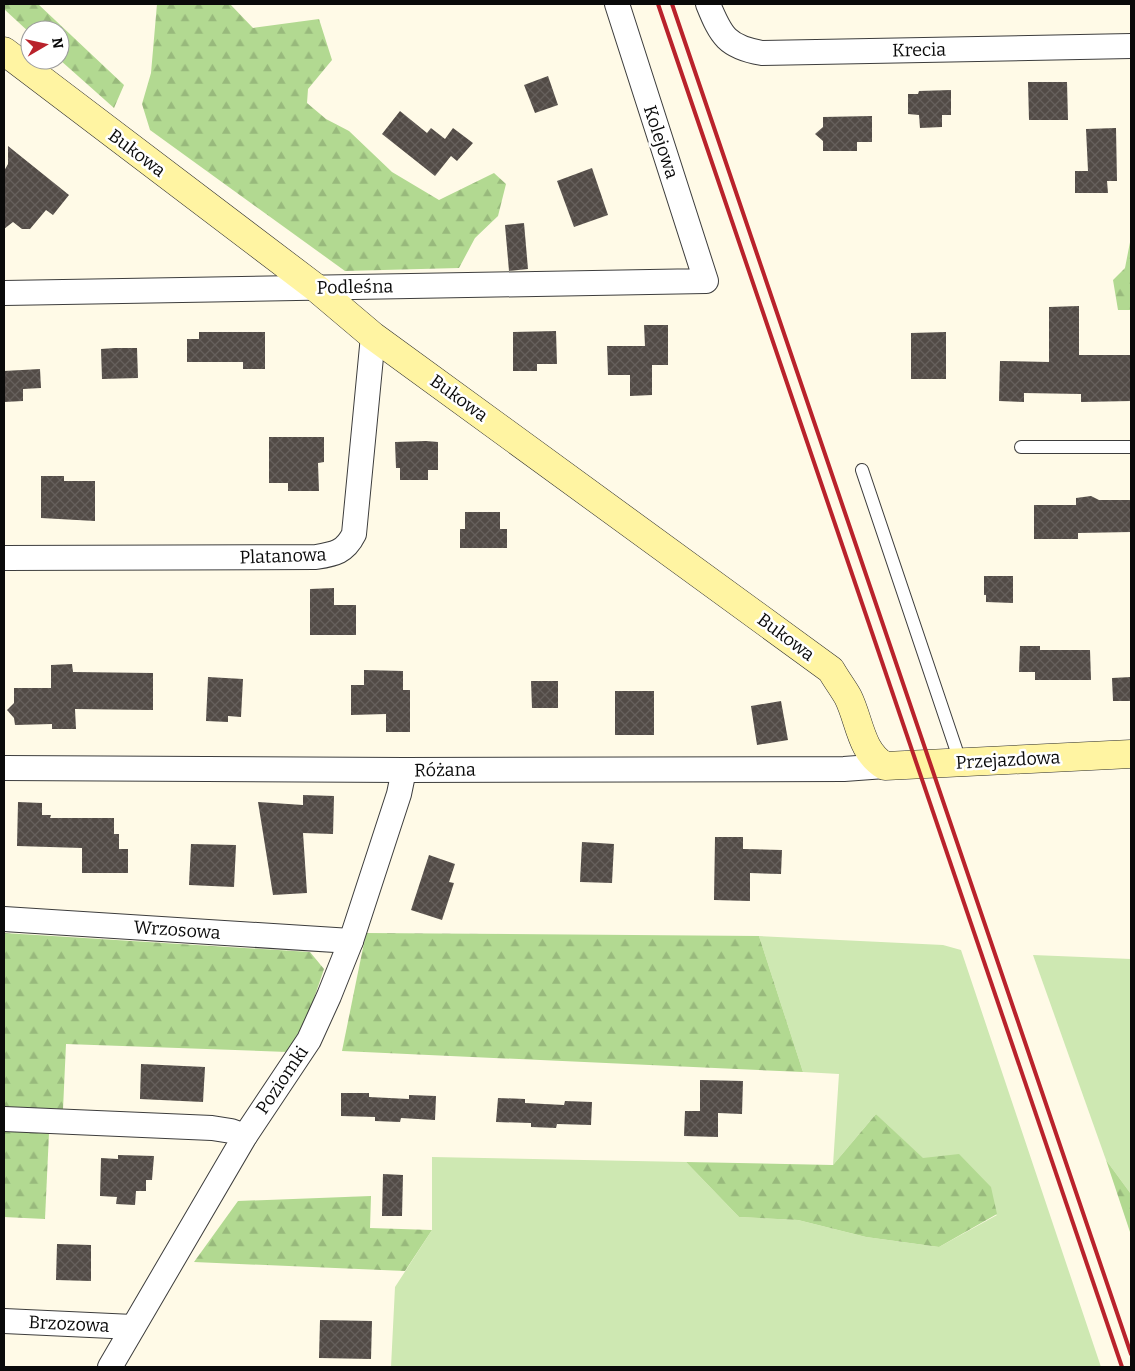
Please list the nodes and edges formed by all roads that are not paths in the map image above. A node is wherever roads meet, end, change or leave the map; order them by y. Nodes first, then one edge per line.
1 (617, 4) edge
2 (712, 15) edge
3 (1131, 46) edge
4 (4, 52) edge
5 (706, 281) joint
6 (315, 287) junction
7 (4, 293) edge
8 (373, 336) junction
9 (1021, 447) dead end
10 (1131, 447) edge
11 (862, 470) dead end
12 (4, 558) edge
13 (1131, 754) edge
14 (957, 763) junction
15 (885, 766) junction
16 (4, 768) edge
17 (404, 770) junction
18 (4, 919) edge
19 (351, 941) junction
20 (4, 1119) edge
21 (245, 1136) junction
22 (4, 1321) edge
23 (133, 1327) junction
24 (110, 1367) edge

1 - 5 street, Kolejowa
2 - 3 street, Krecia
4 - 6 street, Bukowa
5 - 6 street, Podleśna
6 - 7 street, Podleśna
6 - 8 street, Bukowa
8 - 12 street, Platanowa
8 - 15 street, Bukowa
9 - 10 lane
11 - 14 lane
13 - 14 street, Przejazdowa
14 - 15 street, Przejazdowa
15 - 17 street, Różana
16 - 17 street, Różana
17 - 19 street, Poziomki
18 - 19 street, Wrzosowa
19 - 21 street, Poziomki
20 - 21 street
21 - 23 street, Poziomki
22 - 23 street, Brzozowa
23 - 24 street, Poziomki

